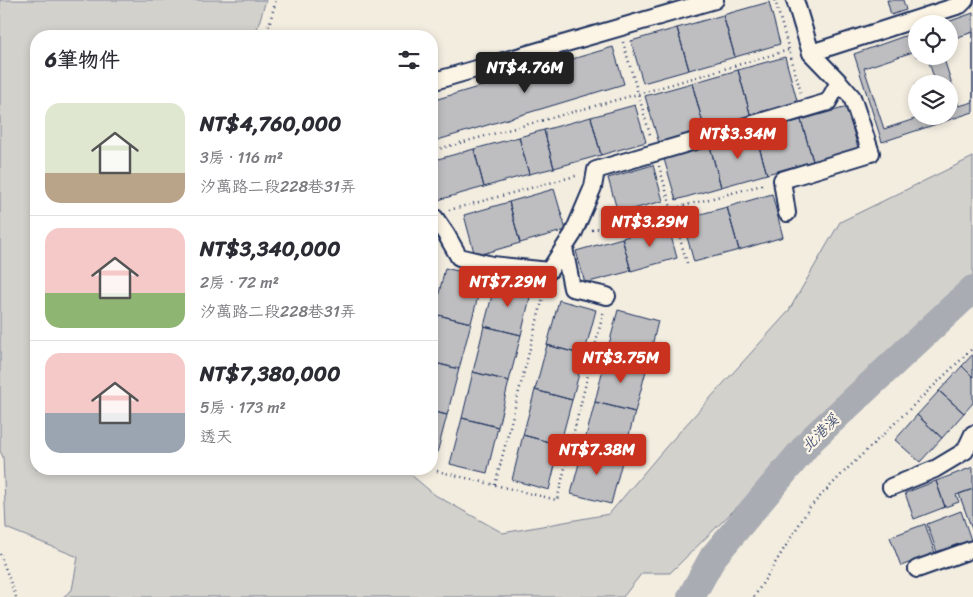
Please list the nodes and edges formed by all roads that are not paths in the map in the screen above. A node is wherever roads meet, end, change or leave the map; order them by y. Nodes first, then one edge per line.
1 (716, 0) edge
2 (795, 0) edge
3 (965, 0) edge
4 (811, 53) junction
5 (438, 80) edge
6 (839, 82) junction
7 (787, 213) dead end
8 (438, 224) edge
9 (569, 241) junction
10 (607, 296) road end
11 (973, 434) edge
12 (891, 487) dead end
13 (973, 549) edge
14 (917, 569) dead end

1 - 5 street
2 - 4 street
3 - 4 street
4 - 6 street
6 - 7 street
6 - 9 street
8 - 9 street
9 - 10 street
11 - 12 street
13 - 14 street

